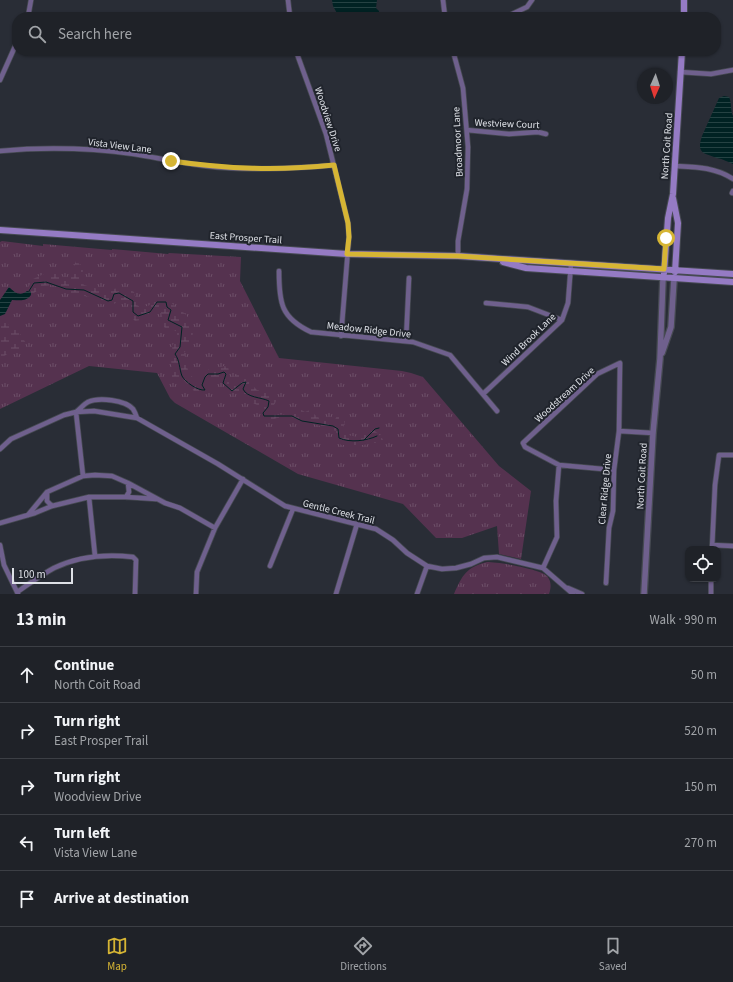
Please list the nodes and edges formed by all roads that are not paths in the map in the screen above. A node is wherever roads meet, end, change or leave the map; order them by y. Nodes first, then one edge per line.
1 (31, 0) edge
2 (288, 0) edge
3 (443, 0) edge
4 (532, 0) edge
5 (684, 0) edge
6 (30, 12) edge
7 (289, 12) edge
8 (444, 12) edge
9 (516, 12) edge
10 (684, 12) edge
11 (12, 53) edge
12 (298, 56) edge
13 (454, 56) edge
14 (682, 56) edge
15 (733, 70) edge
16 (680, 72) junction
17 (0, 80) edge
18 (467, 130) junction
19 (546, 134) dead end
20 (0, 151) edge
21 (334, 165) junction
22 (675, 166) junction
23 (733, 179) edge
24 (673, 194) junction
25 (0, 230) edge
26 (347, 254) junction
27 (458, 256) junction
28 (490, 259) junction
29 (571, 264) junction
30 (664, 269) junction
31 (675, 270) junction
32 (279, 271) dead end
33 (571, 272) junction
34 (733, 274) edge
35 (409, 278) dead end
36 (663, 278) junction
37 (674, 279) junction
38 (733, 282) edge
39 (486, 304) dead end
40 (562, 320) junction
41 (341, 336) junction
42 (406, 341) junction
43 (660, 359) junction
44 (620, 363) joint
45 (482, 394) junction
46 (497, 411) dead end
47 (76, 412) junction
48 (137, 418) junction
49 (618, 431) junction
50 (653, 433) junction
51 (0, 449) edge
52 (733, 455) edge
53 (559, 465) junction
54 (614, 470) junction
55 (83, 476) junction
56 (243, 479) junction
57 (128, 483) junction
58 (48, 492) junction
59 (89, 497) junction
60 (126, 497) junction
61 (158, 499) junction
62 (52, 506) junction
63 (293, 509) junction
64 (28, 515) junction
65 (0, 523) edge
66 (357, 524) junction
67 (215, 528) junction
68 (0, 545) edge
69 (712, 546) edge
70 (733, 546) edge
71 (721, 547) edge
72 (95, 556) junction
73 (270, 566) dead end
74 (427, 566) junction
75 (543, 568) junction
76 (711, 582) edge
77 (606, 583) dead end
78 (563, 586) junction
79 (17, 593) edge
80 (134, 594) edge
81 (196, 594) edge
82 (336, 594) edge
83 (417, 594) edge
84 (573, 594) edge
85 (582, 594) edge
86 (644, 594) edge
87 (711, 594) edge

1 - 6 street
2 - 7 street
3 - 8 street
4 - 9 street
5 - 10 main road
11 - 17 street
12 - 21 street, Woodview Drive
13 - 18 street, Broadmoor Lane
14 - 16 main road, North Coit Road
15 - 16 street
16 - 22 main road, North Coit Road
18 - 19 street, Westview Court
18 - 27 street, Broadmoor Lane
20 - 21 street, Vista View Lane
21 - 26 street, Woodview Drive
22 - 23 street
22 - 24 main road, North Coit Road
24 - 30 main road, North Coit Road
24 - 31 main road, North Coit Road
25 - 26 main road, East Prosper Trail
26 - 27 main road, East Prosper Trail
26 - 41 street, Woodview Drive
27 - 28 main road, East Prosper Trail
28 - 29 main road, East Prosper Trail
28 - 33 main road, East Prosper Trail
29 - 30 main road, East Prosper Trail
29 - 33 street, Wind Brook Lane
30 - 31 main road, East Prosper Trail
30 - 36 main road, North Coit Road
31 - 34 main road, East Prosper Trail
31 - 37 main road, North Coit Road
32 - 41 street, Meadow Ridge Drive
33 - 36 main road, East Prosper Trail
33 - 40 street, Wind Brook Lane
35 - 42 street
36 - 37 main road, East Prosper Trail
36 - 43 street, North Coit Road
37 - 38 main road, East Prosper Trail
37 - 43 street, North Coit Road
39 - 40 street
40 - 45 street, Wind Brook Lane
41 - 42 street, Meadow Ridge Drive
42 - 45 street, Meadow Ridge Drive
43 - 50 street, North Coit Road
44 - 49 street, Clear Ridge Drive
44 - 53 street, Woodstream Drive
45 - 46 street, Meadow Ridge Drive
47 - 48 street, Gentle Creek Trail
47 - 48 street, Gentle Creek Trail
47 - 51 street, Gentle Creek Trail
47 - 55 street
48 - 56 street, Gentle Creek Trail
49 - 50 street
49 - 54 street, Clear Ridge Drive
50 - 86 street, North Coit Road
52 - 69 street
53 - 54 street
53 - 75 street
54 - 77 street, Clear Ridge Drive
55 - 57 street
55 - 58 street
56 - 63 street, Gentle Creek Trail
56 - 67 street
57 - 60 street
57 - 61 street
58 - 62 street
58 - 64 street
59 - 60 street
59 - 62 street
59 - 72 street
60 - 61 street
61 - 67 street
62 - 64 street
63 - 66 street, Gentle Creek Trail
63 - 73 street
64 - 65 street
66 - 74 street, Gentle Creek Trail
66 - 82 street
67 - 81 street
68 - 79 street
70 - 71 street
72 - 79 street
72 - 80 street
74 - 75 street, Gentle Creek Trail
74 - 83 street
75 - 78 street, Gentle Creek Trail
76 - 87 street
78 - 84 street, Gentle Creek Trail
78 - 85 street, Gentle Creek Trail

